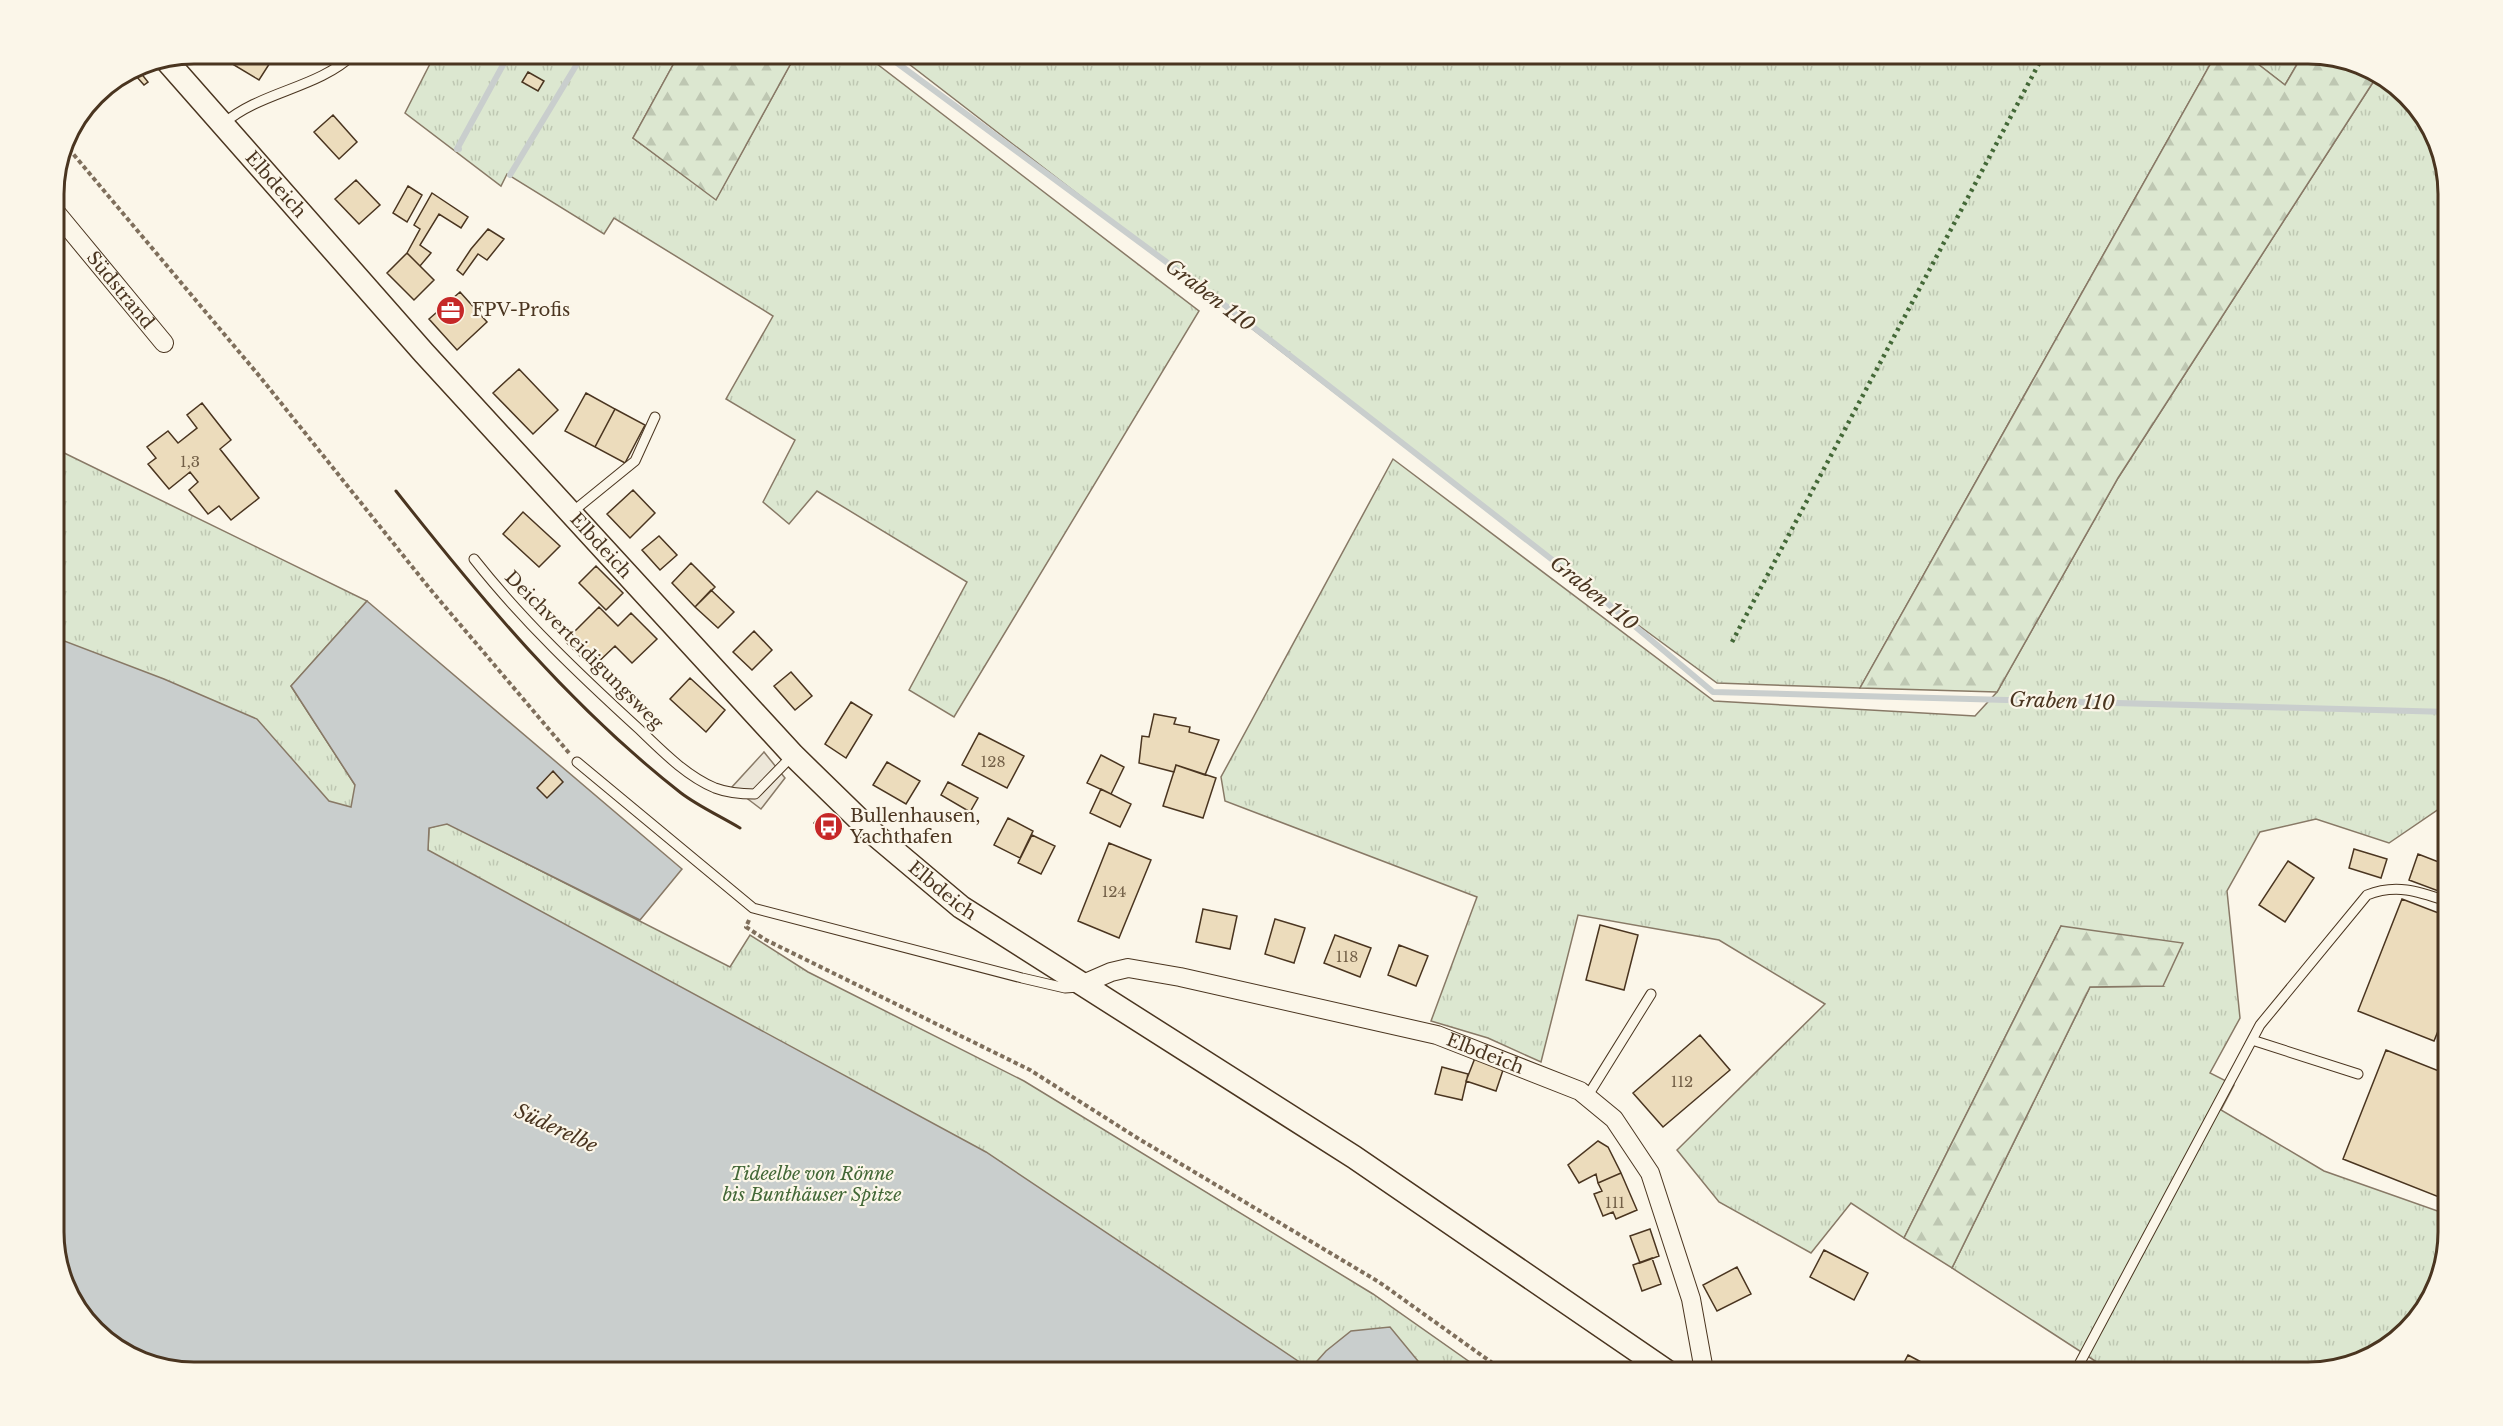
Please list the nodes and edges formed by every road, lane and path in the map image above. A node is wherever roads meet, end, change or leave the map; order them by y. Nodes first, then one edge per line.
1 (342, 65) edge
2 (172, 67) edge
3 (223, 124) junction
4 (72, 152) edge
5 (65, 223) edge
6 (164, 343) dead end
7 (654, 417) dead end
8 (571, 513) junction
9 (474, 559) dead end
10 (794, 756) junction
11 (577, 762) joint
12 (2438, 898) edge
13 (753, 908) junction
14 (1081, 986) junction
15 (1651, 994) dead end
16 (2252, 1040) junction
17 (2358, 1074) dead end
18 (1587, 1097) junction
19 (1491, 1362) edge
20 (1653, 1362) edge
21 (1700, 1362) edge
22 (2080, 1362) edge

1 - 3 lane
2 - 3 street, Elbdeich
3 - 8 street, Elbdeich
4 - 11 path
5 - 6 street, Südstrand
7 - 8 lane
8 - 10 street, Elbdeich
9 - 10 lane, Deichverteidigungsweg
10 - 14 street, Elbdeich
11 - 13 lane
12 - 16 lane
13 - 14 lane
13 - 19 path
14 - 18 street, Elbdeich
14 - 20 street, Elbdeich
15 - 18 lane
16 - 17 lane
16 - 22 lane
18 - 21 street, Elbdeich

